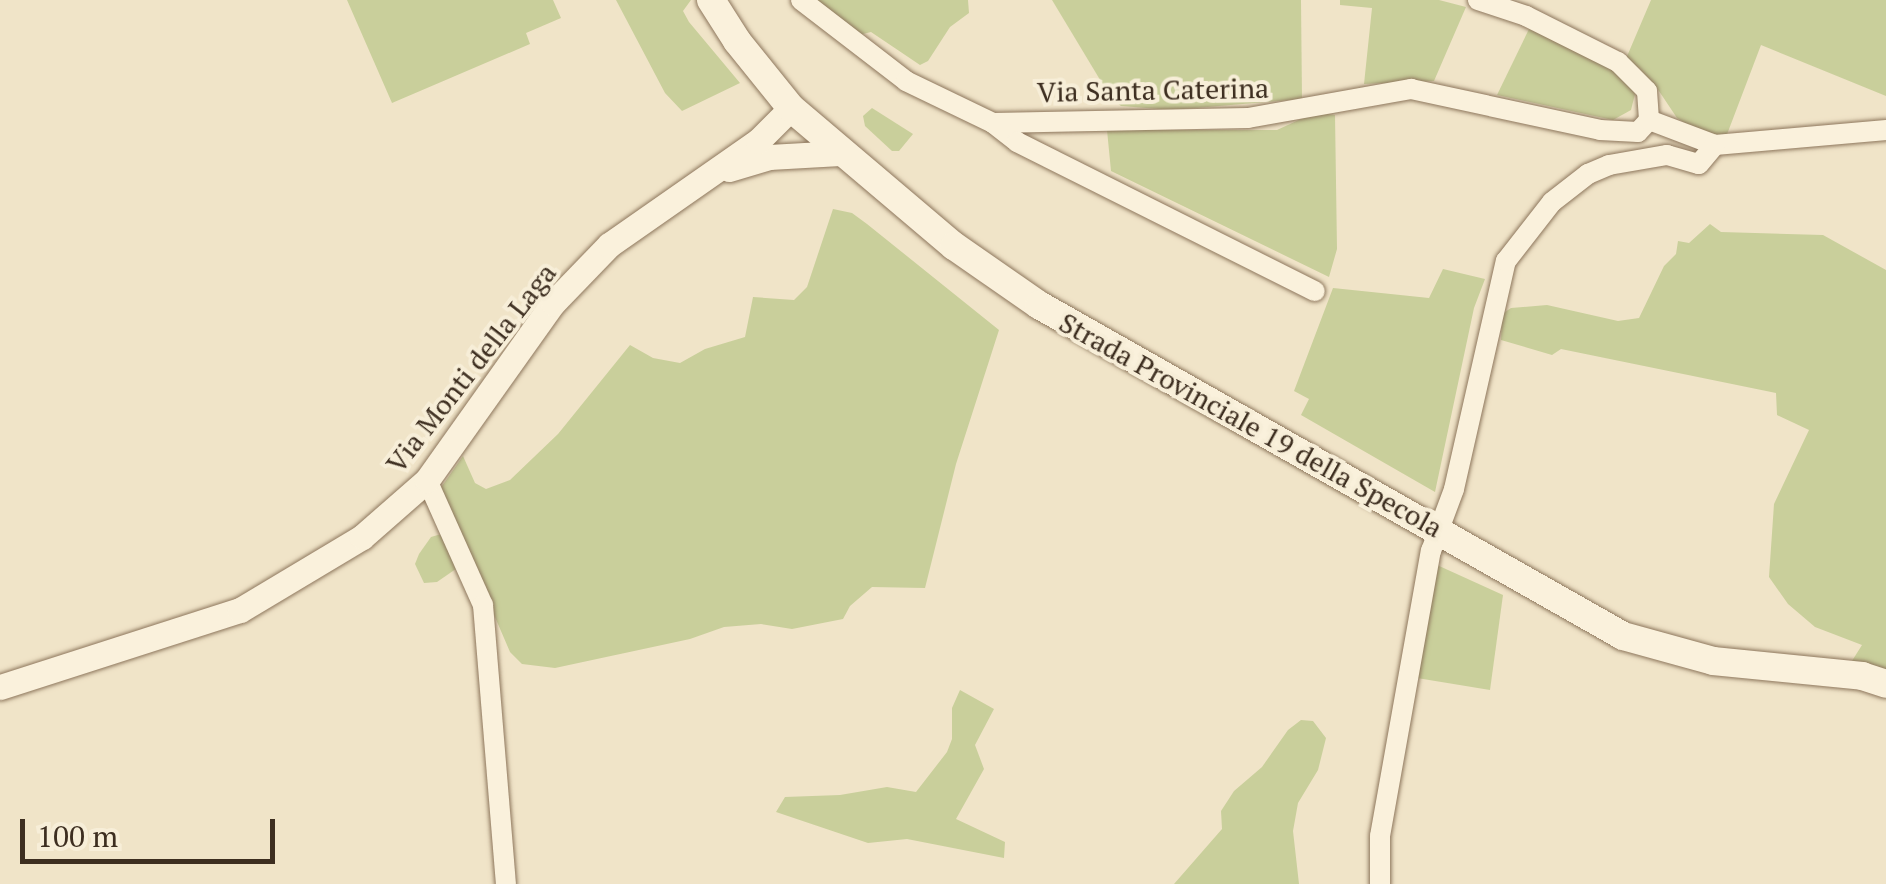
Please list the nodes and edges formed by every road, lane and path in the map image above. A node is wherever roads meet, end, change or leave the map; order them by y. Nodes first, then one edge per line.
1 (711, 0) edge
2 (801, 0) edge
3 (1478, 0) edge
4 (792, 108) junction
5 (1649, 120) junction
6 (992, 123) junction
7 (1886, 130) edge
8 (1715, 145) junction
9 (840, 153) junction
10 (700, 177) junction
11 (1314, 290) dead end
12 (428, 480) junction
13 (1440, 531) junction
14 (1886, 684) edge
15 (0, 686) edge
16 (506, 884) edge
17 (1380, 884) edge

1 - 4 main road, Strada Provinciale 19 della Specola
2 - 6 street, Via Santa Caterina
3 - 5 street
4 - 9 main road, Strada Provinciale 19 della Specola
4 - 10 street, Via Monti della Laga
5 - 6 street, Via Santa Caterina
5 - 8 street
6 - 11 street
7 - 8 street
8 - 13 street
9 - 10 street, Via Monti della Laga
9 - 13 main road, Strada Provinciale 19 della Specola
10 - 12 street, Via Monti della Laga
12 - 15 street, Via Monti della Laga
12 - 16 street
13 - 14 main road, Strada Provinciale 19 della Specola
13 - 17 street

